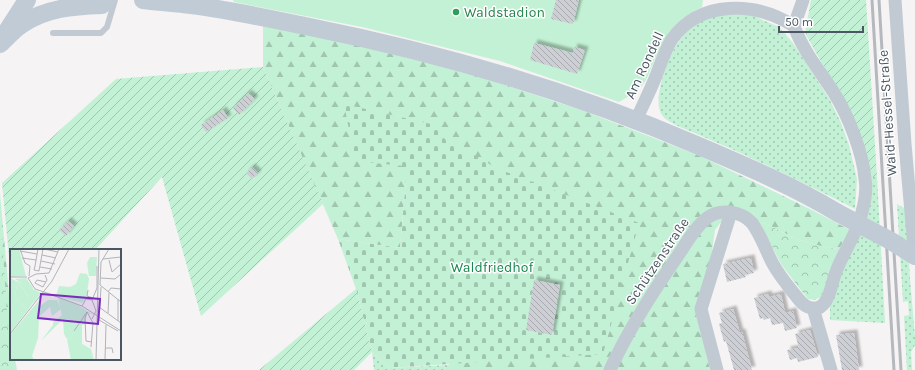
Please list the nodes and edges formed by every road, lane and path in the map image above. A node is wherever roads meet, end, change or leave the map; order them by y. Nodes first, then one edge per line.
1 (27, 0) edge
2 (106, 0) edge
3 (116, 0) edge
4 (143, 0) edge
5 (804, 0) edge
6 (895, 0) edge
7 (68, 3) edge
8 (794, 26) junction
9 (53, 33) dead end
10 (0, 43) edge
11 (636, 120) junction
12 (909, 124) edge
13 (731, 212) junction
14 (914, 225) edge
15 (915, 257) edge
16 (813, 308) junction
17 (610, 370) edge
18 (717, 370) edge
19 (831, 370) edge

1 - 10 main road
2 - 7 main road
3 - 9 lane
4 - 11 main road
5 - 8 street
6 - 12 street, Waid-Hessel-Straße
7 - 10 main road
8 - 11 street, Am Rondell
8 - 16 street
11 - 15 main road, bridge
12 - 14 street, Waid-Hessel-Straße
13 - 16 street
13 - 17 street, Schützenstraße
13 - 18 street
14 - 15 street, Waid-Hessel-Straße
16 - 19 street

